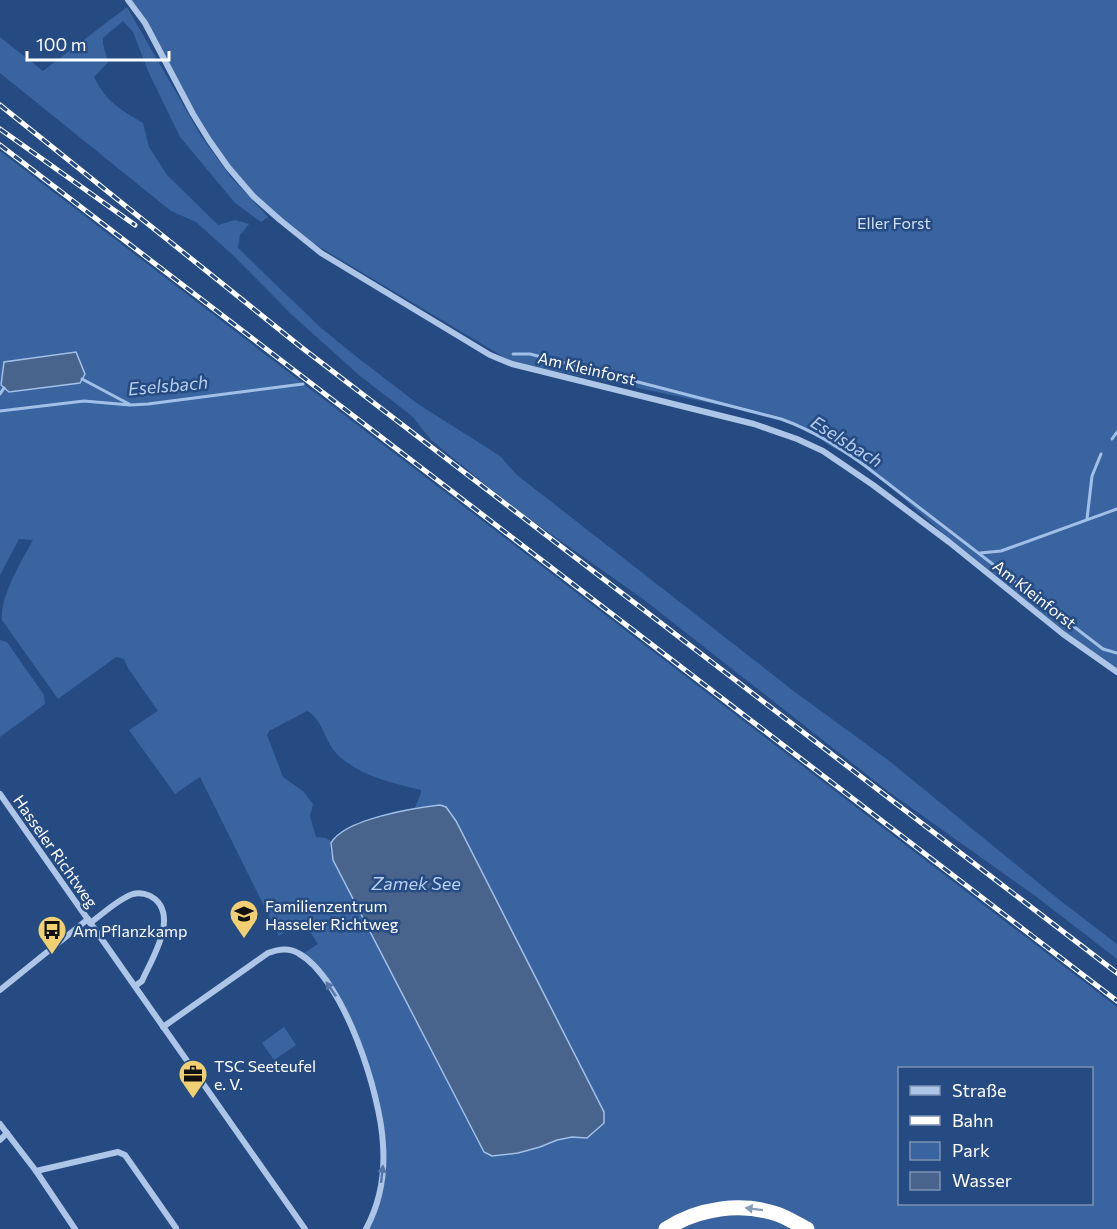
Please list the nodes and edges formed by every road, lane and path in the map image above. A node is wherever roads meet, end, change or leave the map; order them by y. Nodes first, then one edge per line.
1 (128, 0) edge
2 (1117, 672) edge
3 (0, 794) edge
4 (89, 921) junction
5 (135, 986) junction
6 (0, 990) edge
7 (163, 1027) junction
8 (0, 1124) edge
9 (7, 1133) junction
10 (0, 1140) edge
11 (36, 1171) junction
12 (176, 1228) edge
13 (75, 1229) edge
14 (305, 1229) edge
15 (366, 1229) edge
16 (666, 1229) edge
17 (807, 1229) edge

1 - 2 street, Am Kleinforst
3 - 4 street, Hasseler Richtweg
4 - 5 street, Hasseler Richtweg
4 - 5 street, Hasseler Richtweg
4 - 6 street
5 - 7 street, Hasseler Richtweg
7 - 14 street, Hasseler Richtweg
15 -> 7 street
8 - 9 street
9 - 10 street
9 - 11 street
11 - 12 street
11 - 13 street
17 -> 16 highway

